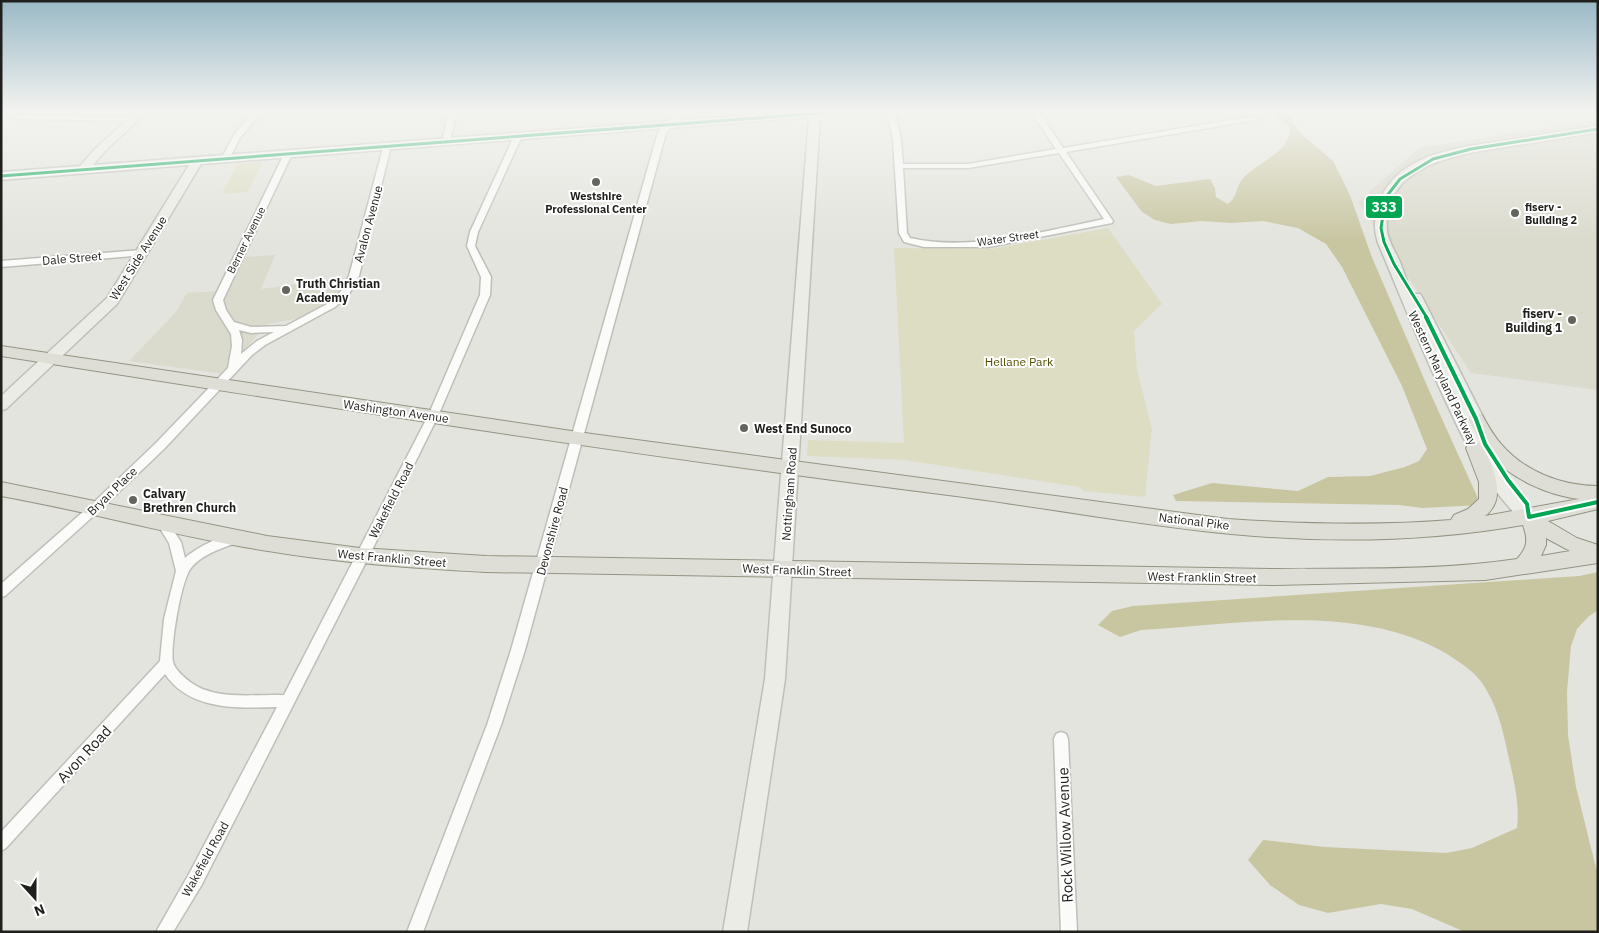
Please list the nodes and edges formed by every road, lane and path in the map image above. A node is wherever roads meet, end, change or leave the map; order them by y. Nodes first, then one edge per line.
1 (97, 154) edge
2 (228, 154) edge
3 (288, 154) junction
4 (294, 154) edge
5 (385, 154) edge
6 (510, 154) edge
7 (656, 154) edge
8 (812, 154) edge
9 (898, 154) edge
10 (1040, 154) edge
11 (1063, 154) edge
12 (1453, 154) edge
13 (225, 159) junction
14 (197, 161) junction
15 (899, 166) junction
16 (83, 170) junction
17 (1, 176) edge
18 (142, 253) junction
19 (1, 264) edge
20 (1394, 264) junction
21 (231, 324) junction
22 (297, 325) junction
23 (260, 330) junction
24 (236, 338) junction
25 (1, 351) edge
26 (49, 358) junction
27 (232, 370) junction
28 (220, 385) junction
29 (1, 405) edge
30 (433, 416) junction
31 (1476, 419) junction
32 (578, 437) junction
33 (1475, 448) junction
34 (791, 468) junction
35 (1, 489) edge
36 (1598, 493) edge
37 (1598, 502) edge
38 (96, 507) junction
39 (1530, 517) junction
40 (162, 522) junction
41 (1433, 529) junction
42 (237, 538) junction
43 (1598, 554) edge
44 (363, 556) junction
45 (543, 565) junction
46 (1521, 568) junction
47 (783, 570) junction
48 (182, 571) junction
49 (1, 592) edge
50 (166, 664) junction
51 (289, 701) junction
52 (1061, 739) dead end
53 (1, 843) edge
54 (164, 932) edge
55 (415, 932) edge
56 (735, 932) edge
57 (1069, 932) edge

1 - 16 street
2 - 13 street
3 - 4 street
3 - 13 street
3 - 21 street, Berner Avenue
5 - 22 street, Avalon Avenue
6 - 30 street, Wakefield Road
7 - 32 street, Devonshire Road
8 - 34 street, Nottingham Road
9 - 15 street
10 - 15 street
11 - 15 street, Water Street
12 - 20 street, Western Maryland Parkway
13 - 14 street
14 - 16 street
14 - 18 street, West Side Avenue
16 - 17 street
18 - 19 street, Dale Street
18 - 26 street, West Side Avenue
20 - 31 street, Western Maryland Parkway
20 - 33 street, Western Maryland Parkway
21 - 23 street
21 - 24 street, Berner Avenue
22 - 23 street
22 - 27 street, Avalon Avenue
23 - 24 street
24 - 27 street, Berner Avenue
25 - 26 main road, Washington Avenue
26 - 28 main road, Washington Avenue
26 - 29 street, West Side Avenue
27 - 28 street, Avalon Avenue
28 - 30 main road, Washington Avenue
28 - 38 street, Bryan Place
30 - 32 main road, Washington Avenue
30 - 44 street, Wakefield Road
31 - 36 main road
31 - 39 street, Western Maryland Parkway
32 - 34 main road, Washington Avenue
32 - 45 street, Devonshire Road
33 - 39 street, Western Maryland Parkway
33 - 41 main road
34 - 41 main road, National Pike
34 - 47 street, Nottingham Road
35 - 38 main road, West Franklin Street
37 - 39 main road, National Pike
38 - 40 main road, West Franklin Street
38 - 49 street, Bryan Place
39 - 41 main road, National Pike
39 - 43 main road
39 - 46 main road
40 - 42 main road, West Franklin Street
40 - 48 street
42 - 44 main road, West Franklin Street
42 - 48 street
43 - 46 main road, West Franklin Street
44 - 45 main road, West Franklin Street
44 - 51 street, Wakefield Road
45 - 47 main road, West Franklin Street
45 - 55 street, Devonshire Road
46 - 47 main road, West Franklin Street
47 - 56 street, Nottingham Road
48 - 50 street
50 - 51 street
50 - 53 street, Avon Road
51 - 54 street, Wakefield Road
52 - 57 street, Rock Willow Avenue

